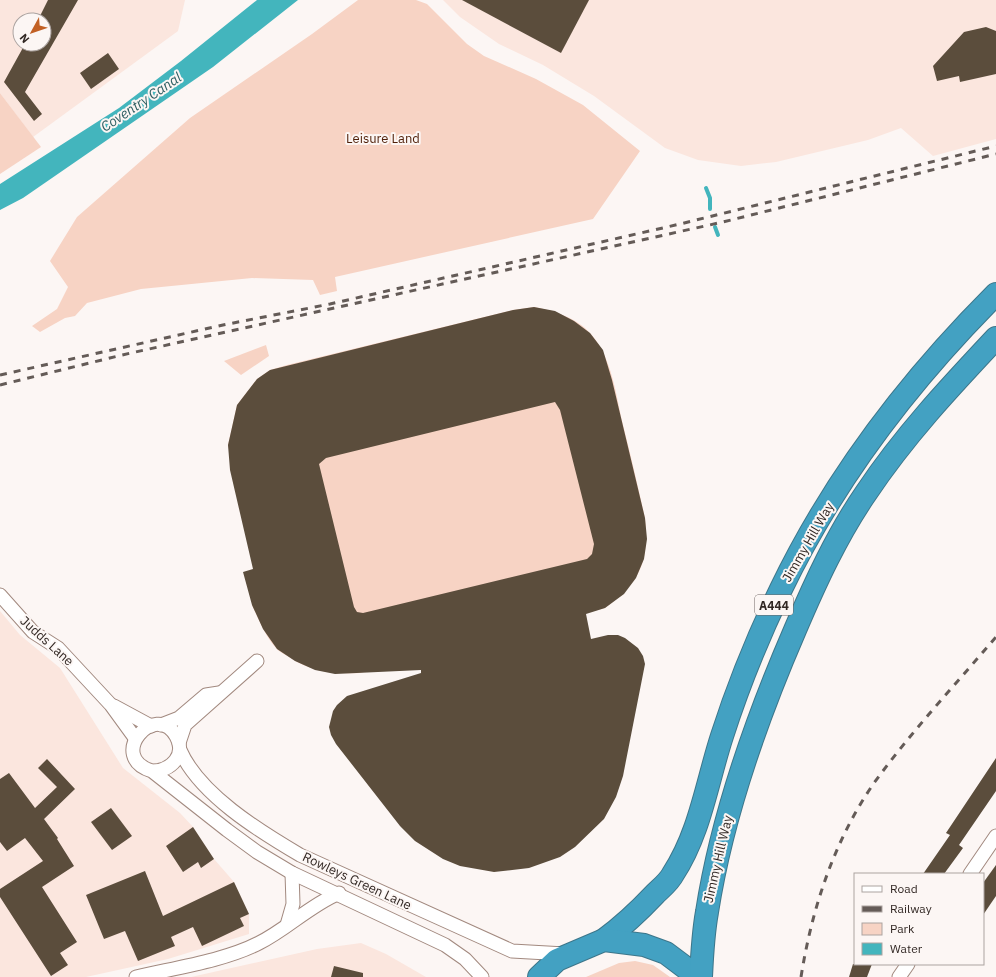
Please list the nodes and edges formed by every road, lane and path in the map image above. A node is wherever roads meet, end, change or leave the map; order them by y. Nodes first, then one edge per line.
1 (996, 294) edge
2 (996, 338) edge
3 (0, 595) edge
4 (257, 661) dead end
5 (219, 693) junction
6 (111, 705) junction
7 (156, 725) junction
8 (135, 738) junction
9 (179, 747) junction
10 (152, 771) junction
11 (996, 836) edge
12 (292, 873) junction
13 (971, 873) edge
14 (338, 893) junction
15 (287, 925) junction
16 (604, 940) junction
17 (568, 955) junction
18 (907, 965) edge
19 (136, 977) edge
20 (482, 977) edge
21 (539, 977) edge
22 (700, 977) edge
23 (899, 977) edge

1 - 16 highway, Jimmy Hill Way / A444
2 - 22 highway, Jimmy Hill Way / A444
3 - 6 street, Judds Lane
4 - 5 street
5 - 7 street
5 - 9 street
6 - 7 street, Judds Lane
6 - 8 street, Judds Lane
7 - 8 street
7 - 9 street
8 - 10 street
9 - 10 street
9 - 17 street, Rowleys Green Lane
10 - 12 street, Rowleys Green Lane
11 - 13 street
12 - 14 street, Rowleys Green Lane
12 - 15 street, Rowleys Green Lane
14 - 15 street, Rowleys Green Lane
14 - 20 street, Rowleys Green Lane
15 - 19 street, Rowleys Green Lane
16 - 17 highway, Jimmy Hill Way
16 - 22 highway
17 - 21 highway, Jimmy Hill Way
18 - 23 street

